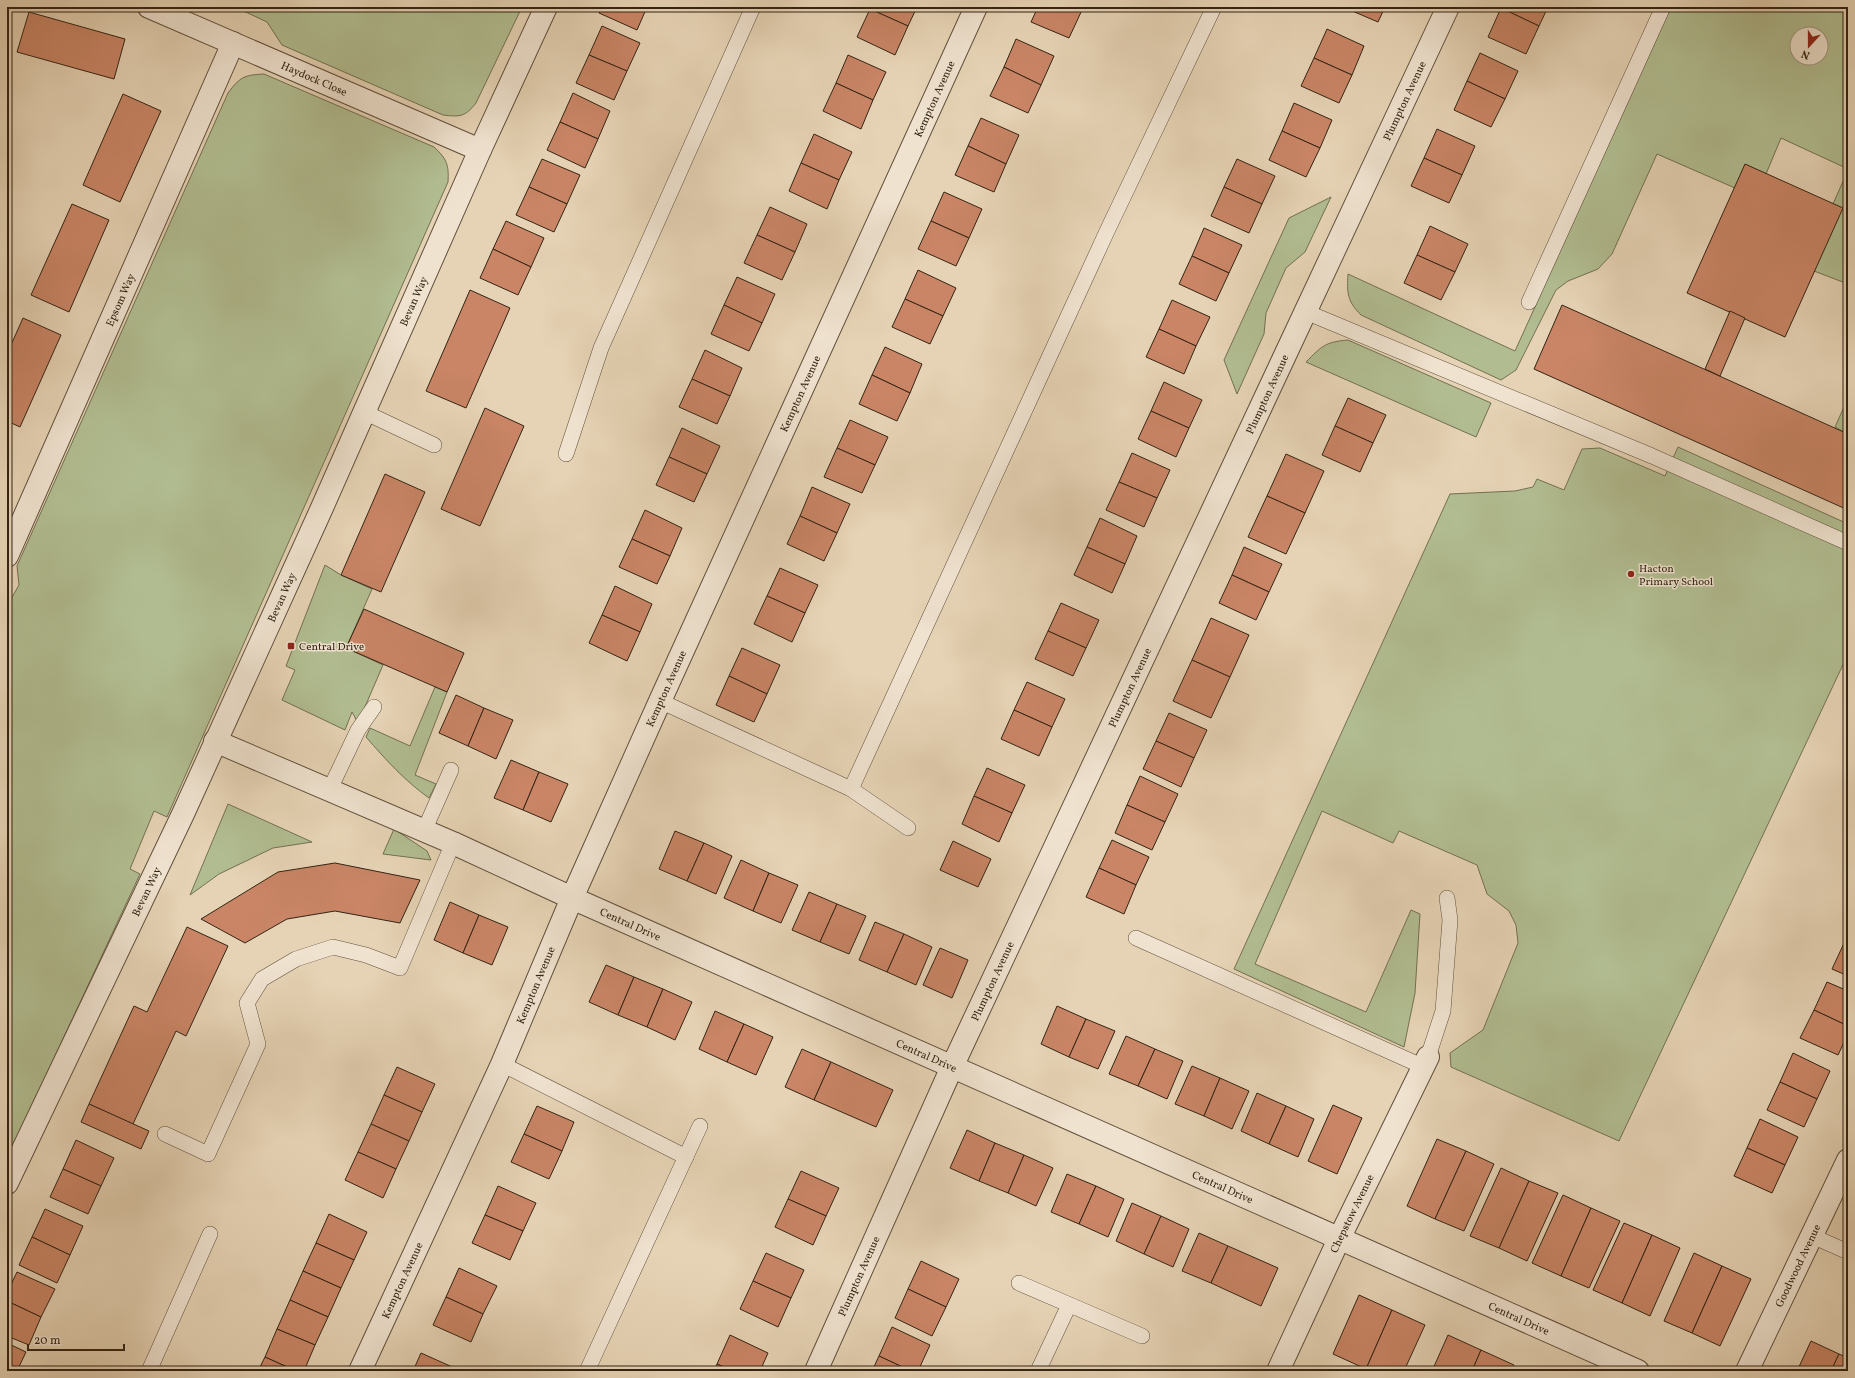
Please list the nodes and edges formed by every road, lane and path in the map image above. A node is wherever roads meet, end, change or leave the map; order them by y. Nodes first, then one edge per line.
1 (148, 7) edge
2 (546, 7) edge
3 (753, 7) edge
4 (976, 7) edge
5 (1214, 7) edge
6 (1448, 7) edge
7 (1663, 7) edge
8 (233, 43) junction
9 (480, 150) junction
10 (1529, 302) dead end
11 (1306, 312) junction
12 (364, 412) junction
13 (434, 445) dead end
14 (566, 454) dead end
15 (1848, 543) edge
16 (7, 556) edge
17 (660, 701) junction
18 (374, 707) dead end
19 (215, 741) junction
20 (451, 770) dead end
21 (850, 789) junction
22 (329, 791) junction
23 (908, 828) dead end
24 (424, 831) junction
25 (453, 844) junction
26 (572, 898) junction
27 (1447, 898) dead end
28 (1136, 938) dead end
29 (1426, 1062) junction
30 (502, 1064) junction
31 (952, 1067) junction
32 (700, 1126) dead end
33 (165, 1134) dead end
34 (686, 1157) junction
35 (1848, 1160) edge
36 (7, 1183) edge
37 (210, 1234) dead end
38 (1812, 1236) junction
39 (1339, 1239) junction
40 (1848, 1252) edge
41 (1019, 1283) dead end
42 (1069, 1305) junction
43 (1142, 1336) dead end
44 (149, 1371) edge
45 (360, 1371) edge
46 (587, 1371) edge
47 (816, 1371) edge
48 (1038, 1371) edge
49 (1278, 1371) edge
50 (1638, 1371) edge
51 (1747, 1371) edge

1 - 8 street, Haydock Close
2 - 9 street, Bevan Way
3 - 14 lane
4 - 17 street, Kempton Avenue
5 - 21 lane
6 - 11 street, Plumpton Avenue
7 - 10 lane
8 - 9 street, Haydock Close
8 - 16 street, Epsom Way
9 - 12 street, Bevan Way
11 - 15 lane
11 - 31 street, Plumpton Avenue
12 - 13 lane
12 - 19 street, Bevan Way
17 - 21 lane
17 - 26 street, Kempton Avenue
18 - 22 lane
19 - 22 street, Central Drive
19 - 36 street, Bevan Way
20 - 24 lane
21 - 23 lane
22 - 24 street, Central Drive
24 - 25 street, Central Drive
25 - 26 street, Central Drive
25 - 33 lane
26 - 30 street, Kempton Avenue
26 - 31 street, Central Drive
27 - 29 lane
28 - 29 lane
29 - 39 street, Chepstow Avenue
30 - 34 lane
30 - 45 street, Kempton Avenue
31 - 39 street, Central Drive
31 - 47 street, Plumpton Avenue
32 - 34 lane
34 - 46 lane
35 - 38 street, Goodwood Avenue
37 - 44 lane
38 - 40 lane
38 - 51 street, Goodwood Avenue
39 - 49 street, Chepstow Avenue
39 - 50 street, Central Drive
41 - 42 lane
42 - 43 lane
42 - 48 lane

